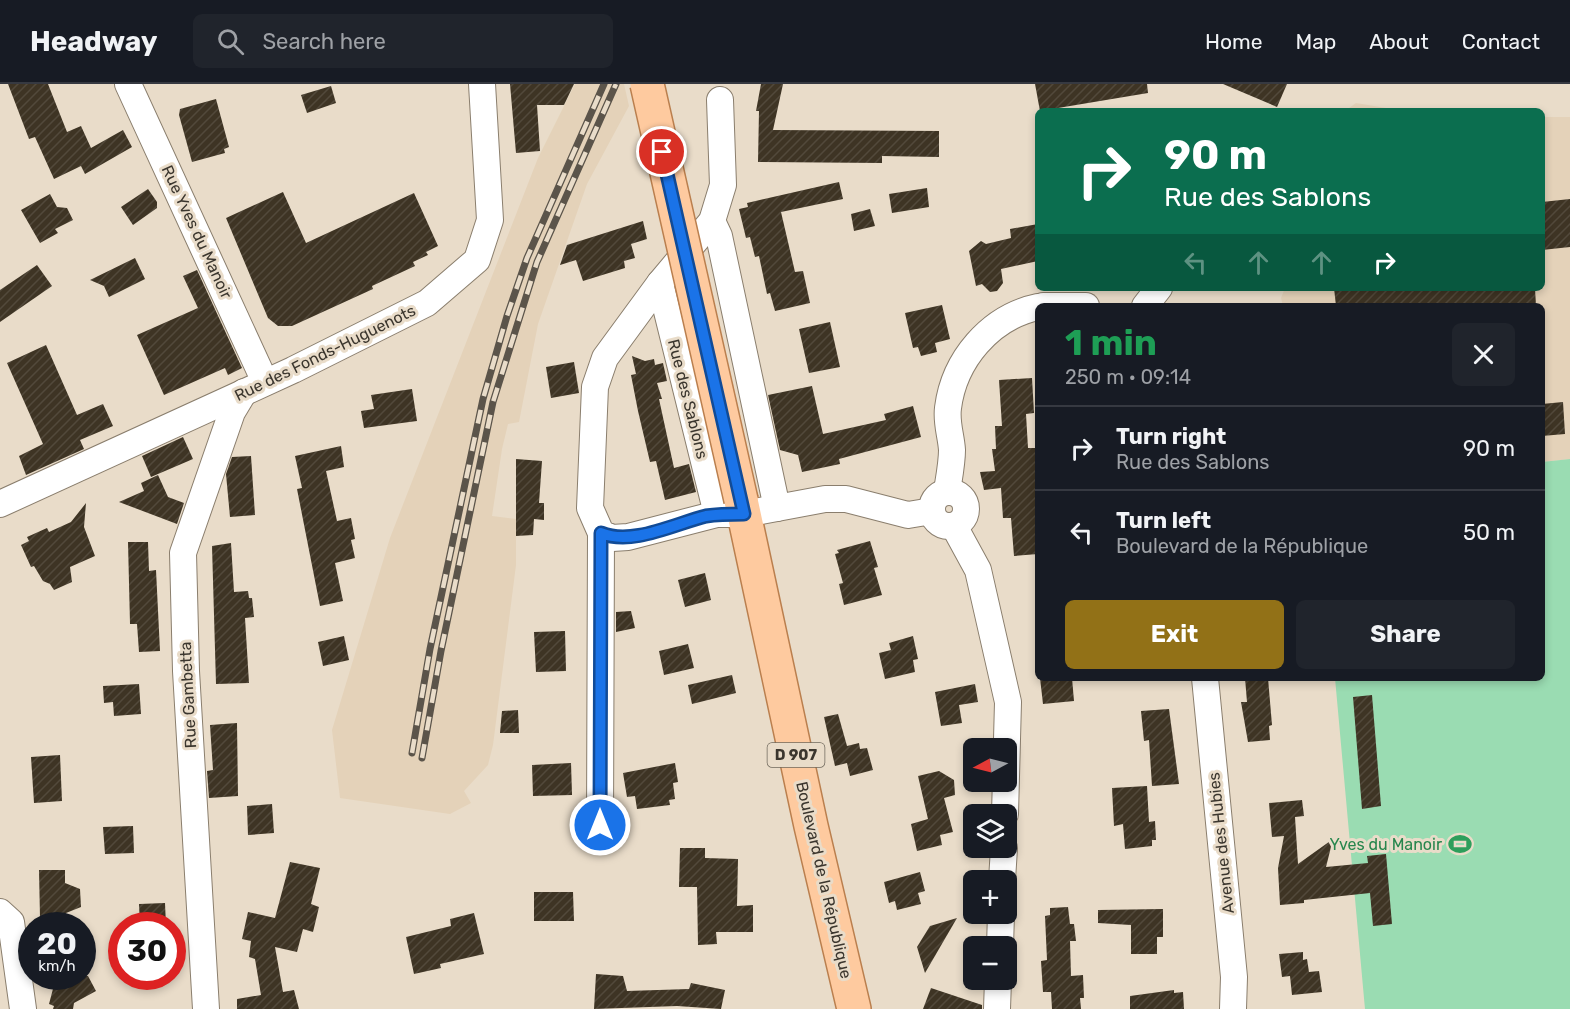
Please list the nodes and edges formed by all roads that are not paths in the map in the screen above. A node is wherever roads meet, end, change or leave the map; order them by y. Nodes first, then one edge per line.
1 (128, 84) edge
2 (482, 84) edge
3 (647, 84) edge
4 (720, 100) dead end
5 (712, 221) junction
6 (660, 283) junction
7 (1157, 291) edge
8 (1147, 303) edge
9 (1035, 308) edge
10 (254, 387) junction
11 (939, 501) junction
12 (0, 504) edge
13 (777, 508) junction
14 (734, 510) junction
15 (601, 533) junction
16 (1205, 681) edge
17 (1005, 804) edge
18 (600, 825) dead end
19 (0, 912) edge
20 (998, 990) edge
21 (23, 1009) edge
22 (206, 1009) edge
23 (854, 1009) edge
24 (997, 1009) edge
25 (1233, 1009) edge

1 - 10 street, Rue Yves du Manoir
2 - 10 street, Rue des Fonds-Huguenots
3 - 14 main road, Boulevard de la République / D 907, bridge
4 - 5 street
5 - 6 street
5 - 13 street
6 - 14 street, Rue des Sablons
6 - 15 street
7 - 8 street
9 - 11 street
10 - 12 street, Rue des Fonds-Huguenots
10 - 22 street, Rue Gambetta
11 - 13 street
11 - 17 street
13 - 14 street
14 - 15 street
14 - 23 main road, Boulevard de la République / D 907
15 - 18 street
16 - 25 street, Avenue des Hubies
19 - 21 street
20 - 24 street

